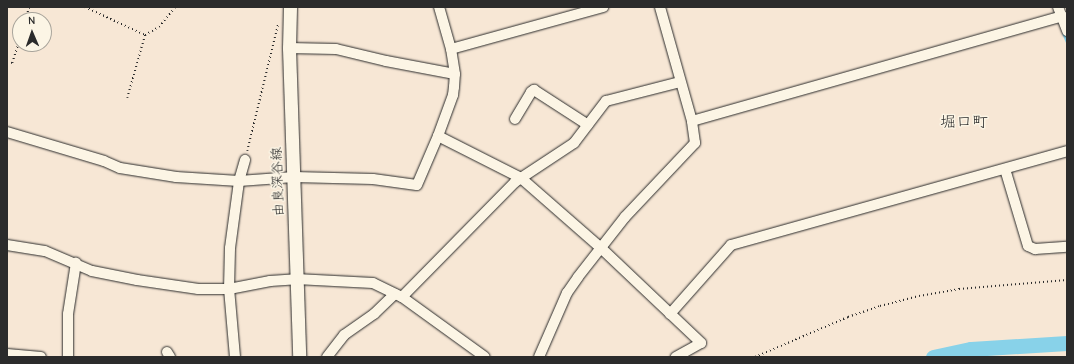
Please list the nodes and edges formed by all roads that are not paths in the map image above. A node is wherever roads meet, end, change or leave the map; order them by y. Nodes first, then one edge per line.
1 (290, 7) edge
2 (439, 7) edge
3 (603, 7) edge
4 (660, 7) edge
5 (1060, 12) edge
6 (1067, 30) edge
7 (289, 48) junction
8 (451, 49) junction
9 (455, 74) junction
10 (680, 82) junction
11 (515, 118) dead end
12 (692, 121) junction
13 (588, 125) junction
14 (7, 132) edge
15 (438, 136) junction
16 (1067, 151) edge
17 (245, 160) road end
18 (1005, 169) junction
19 (294, 177) junction
20 (521, 178) junction
21 (239, 181) junction
22 (7, 245) edge
23 (1067, 247) edge
24 (601, 248) junction
25 (76, 263) junction
26 (296, 279) junction
27 (229, 290) junction
28 (399, 296) junction
29 (670, 314) junction
30 (7, 354) edge
31 (41, 357) edge
32 (68, 357) edge
33 (235, 357) edge
34 (299, 357) edge
35 (327, 357) edge
36 (485, 357) edge
37 (539, 357) edge
38 (676, 357) edge

1 - 7 main road, 由良深谷線
2 - 8 street
3 - 8 street
4 - 10 street
5 - 6 street
5 - 12 street
7 - 9 street
7 - 19 main road, 由良深谷線
8 - 9 street
9 - 15 street
10 - 12 street
10 - 13 street
11 - 13 street
12 - 24 street
13 - 20 street
14 - 21 street
15 - 19 street
15 - 20 street
16 - 18 street
17 - 21 street
18 - 23 street
18 - 29 street
19 - 21 street
19 - 26 main road, 由良深谷線
20 - 24 street
20 - 28 street
21 - 27 street
22 - 25 street
24 - 29 street
24 - 37 street
25 - 27 street
25 - 32 street
26 - 27 street
26 - 28 street
26 - 34 main road, 由良深谷線
27 - 33 street
28 - 35 street
28 - 36 street
29 - 38 street
30 - 31 street

